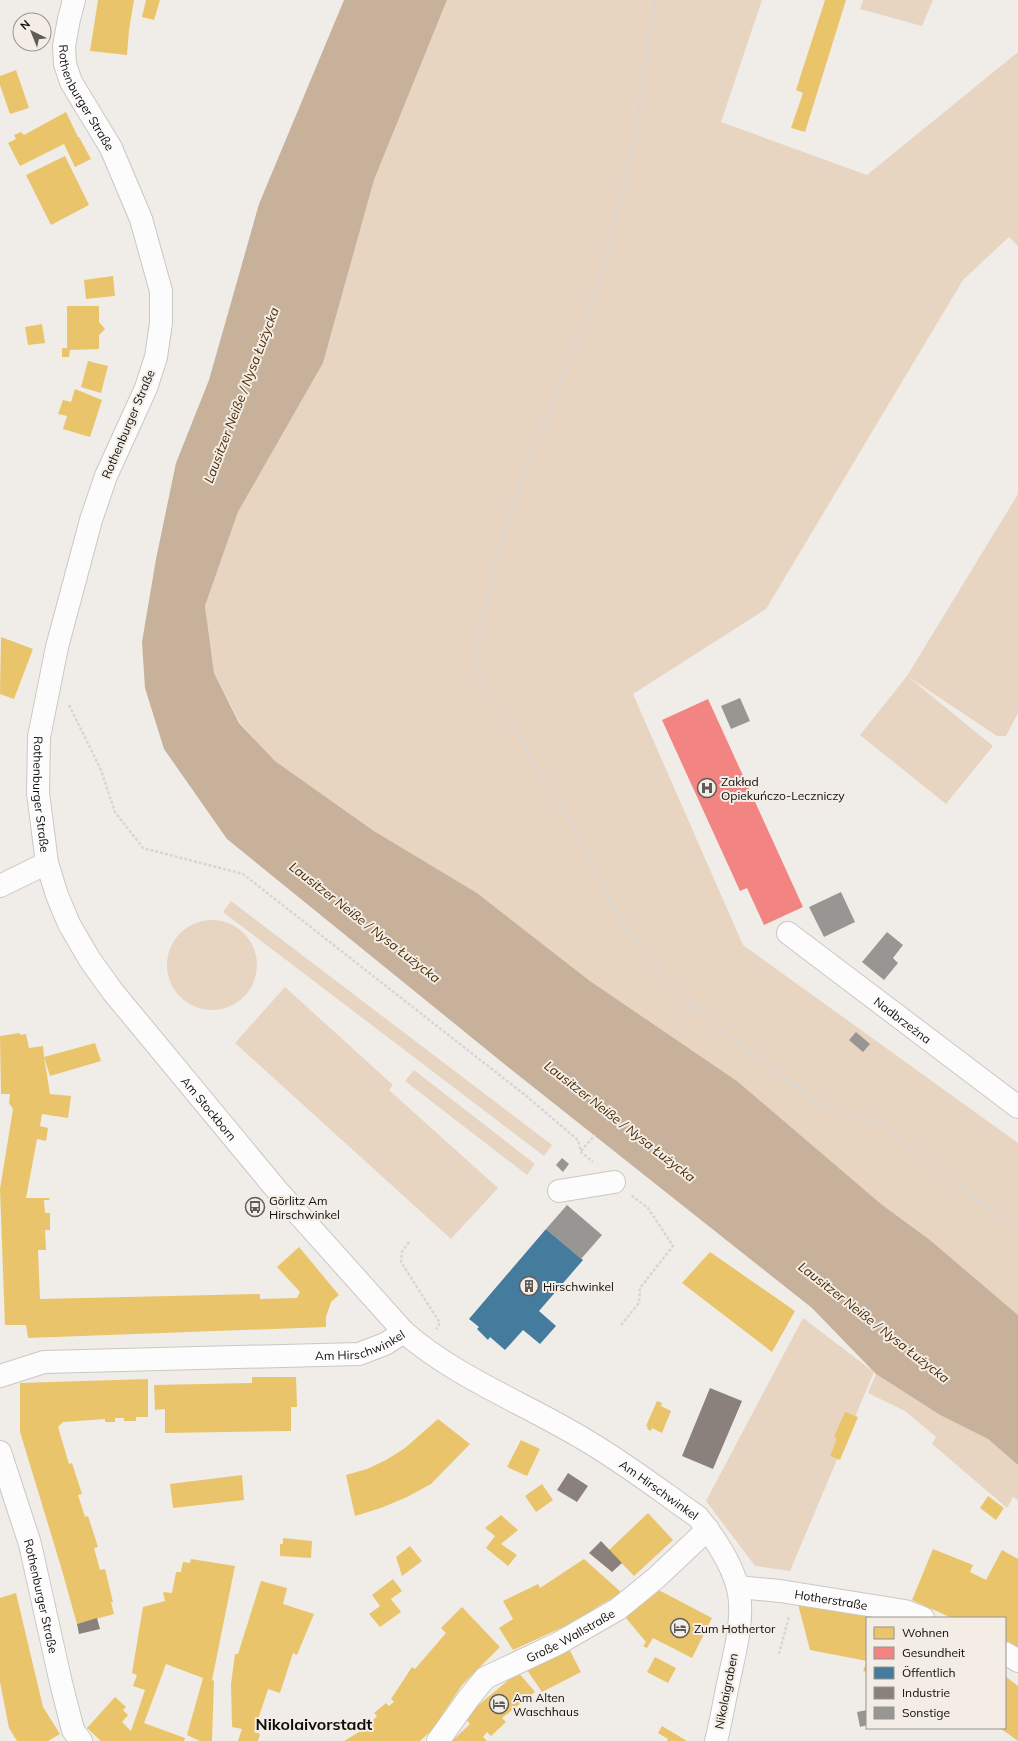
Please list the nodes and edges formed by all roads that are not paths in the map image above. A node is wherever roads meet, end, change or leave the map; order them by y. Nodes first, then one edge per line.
1 (74, 0) edge
2 (48, 863) junction
3 (0, 886) edge
4 (788, 933) dead end
5 (1018, 1107) edge
6 (614, 1182) road end
7 (559, 1191) dead end
8 (404, 1332) junction
9 (0, 1376) edge
10 (0, 1452) edge
11 (708, 1530) junction
12 (738, 1587) junction
13 (921, 1617) edge
14 (1006, 1654) edge
15 (1018, 1661) edge
16 (81, 1741) edge
17 (438, 1741) edge
18 (716, 1741) edge

1 - 2 street, Rothenburger Straße
2 - 3 street
2 - 8 street, Am Stockborn
4 - 5 street, Nadbrzeżna
6 - 7 street
8 - 9 street, Am Hirschwinkel
8 - 11 street, Am Hirschwinkel
10 - 16 street, Rothenburger Straße
11 - 12 street, Nikolaigraben
11 - 17 street, Große Wallstraße
12 - 13 street, Hotherstraße
12 - 18 street, Nikolaigraben
14 - 15 street

